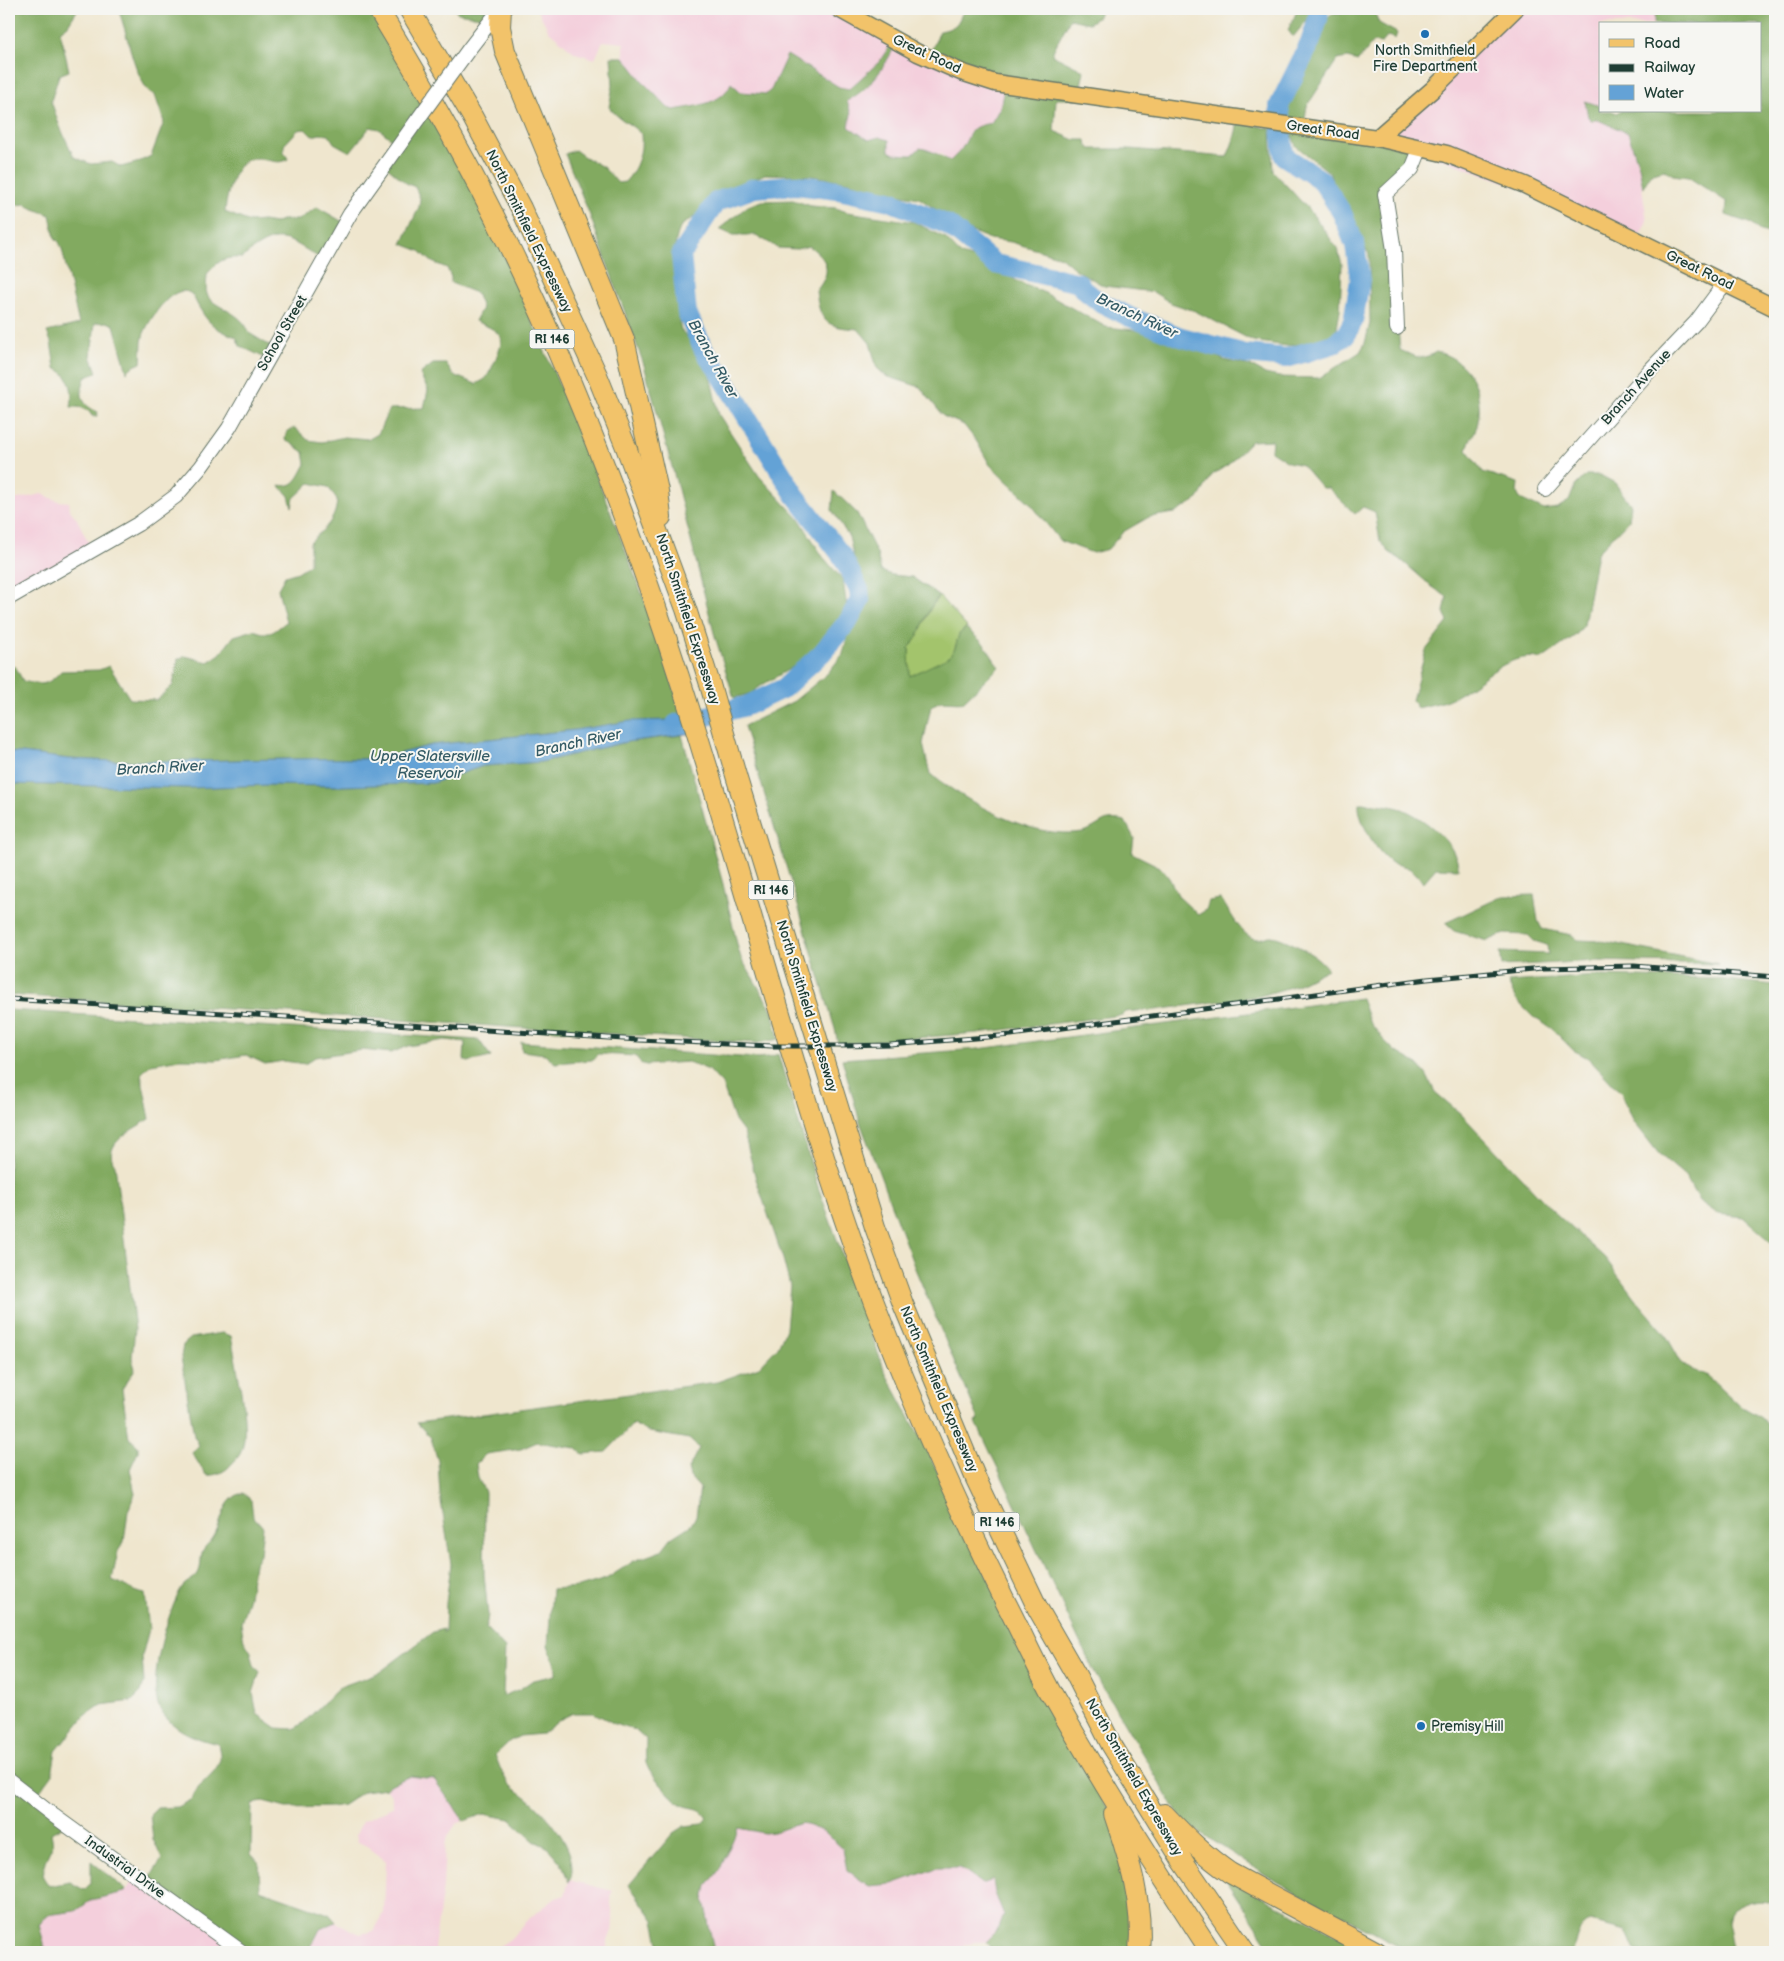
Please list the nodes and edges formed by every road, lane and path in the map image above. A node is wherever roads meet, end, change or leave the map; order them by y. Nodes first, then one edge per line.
1 (378, 9) edge
2 (409, 9) edge
3 (500, 9) edge
4 (839, 9) edge
5 (1515, 9) edge
6 (863, 15) edge
7 (1377, 138) junction
8 (1421, 147) junction
9 (1725, 283) junction
10 (1775, 308) edge
11 (1397, 328) dead end
12 (1545, 489) dead end
13 (665, 551) junction
14 (9, 598) edge
15 (1131, 1776) junction
16 (9, 1781) edge
17 (1106, 1788) junction
18 (242, 1952) edge
19 (1139, 1952) edge
20 (1211, 1952) edge
21 (1245, 1952) edge
22 (1377, 1952) edge

1 - 17 highway, North Smithfield Expressway / RI 146
2 - 13 highway, North Smithfield Expressway / RI 146
3 - 13 highway
3 - 14 street, School Street, bridge
4 - 6 main road, Great Road
5 - 7 main road
6 - 7 main road, Great Road
7 - 8 main road, Great Road
8 - 9 main road, Great Road
8 - 11 street
9 - 10 main road, Great Road
9 - 12 street, Branch Avenue
13 - 15 highway, North Smithfield Expressway / RI 146
15 - 21 highway, North Smithfield Expressway / RI 146
15 - 22 highway
16 - 18 street, Industrial Drive
17 - 19 highway
17 - 20 highway, North Smithfield Expressway / RI 146

